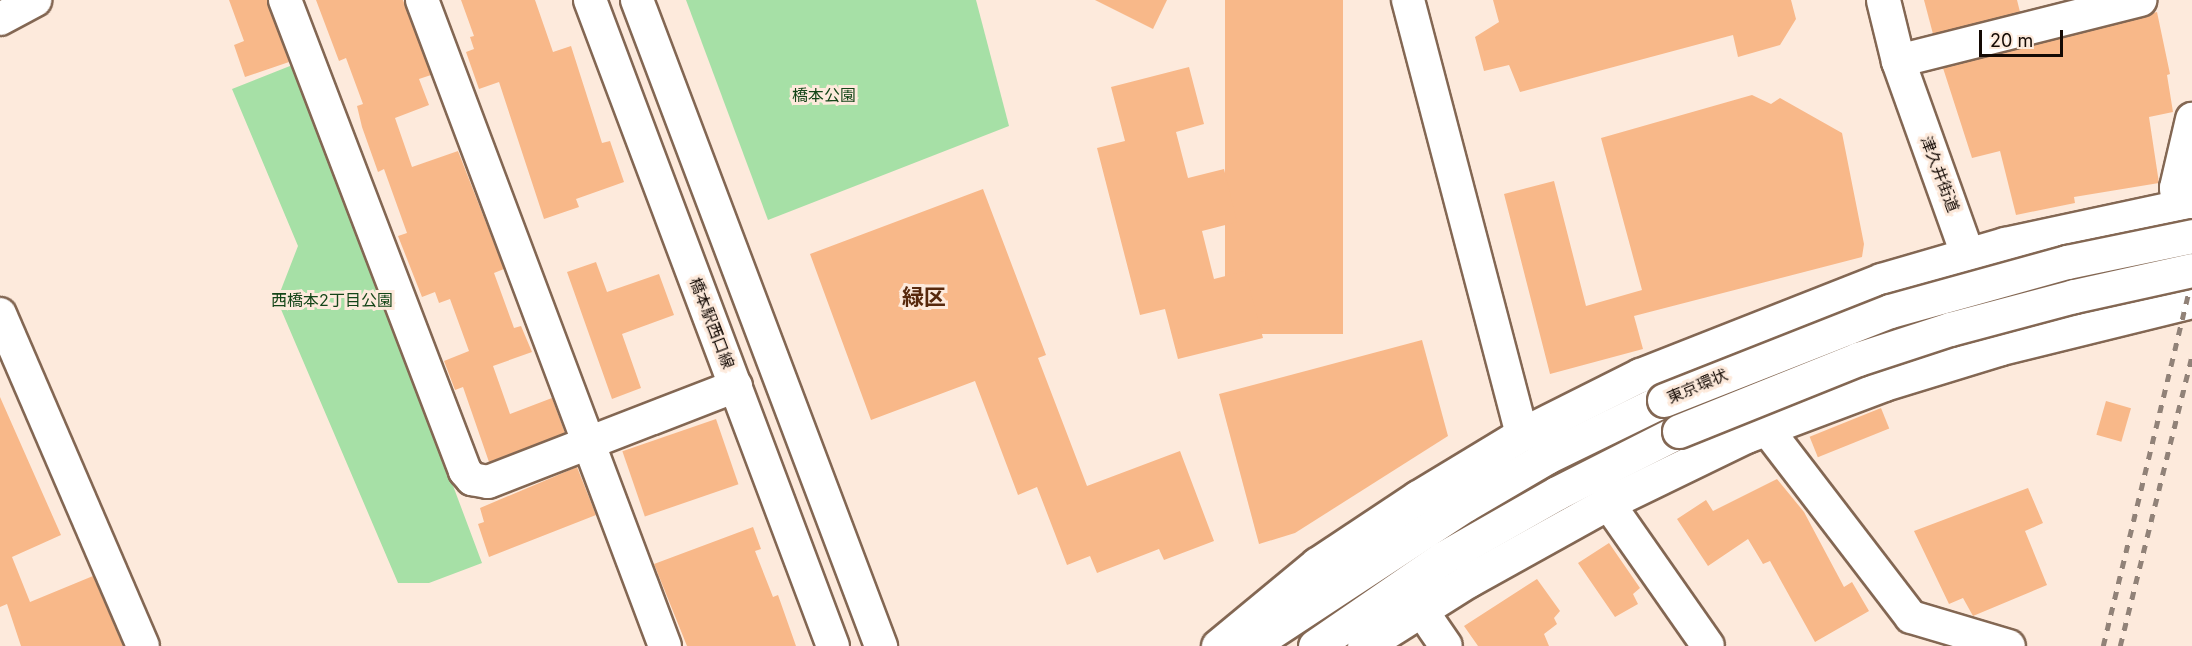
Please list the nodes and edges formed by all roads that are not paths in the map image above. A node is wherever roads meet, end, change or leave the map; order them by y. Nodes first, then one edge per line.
1 (35, 0) edge
2 (285, 0) edge
3 (422, 0) edge
4 (590, 0) edge
5 (637, 0) edge
6 (1408, 0) edge
7 (1883, 0) edge
8 (2140, 0) edge
9 (0, 19) edge
10 (1898, 61) junction
11 (2192, 119) edge
12 (2187, 216) edge
13 (1970, 254) junction
14 (2192, 270) edge
15 (2192, 301) edge
16 (0, 314) edge
17 (2001, 348) junction
18 (735, 386) junction
19 (1766, 428) junction
20 (1522, 434) junction
21 (589, 443) junction
22 (1608, 503) junction
23 (1422, 611) junction
24 (143, 646) edge
25 (665, 646) edge
26 (833, 646) edge
27 (881, 646) edge
28 (1218, 646) edge
29 (1250, 646) edge
30 (1315, 646) edge
31 (1364, 646) edge
32 (1446, 646) edge
33 (1708, 646) edge
34 (2009, 646) edge

1 - 9 street
2 - 21 street
3 - 21 street
4 - 18 street, 橋本駅西口線
5 - 27 street
6 - 20 street
7 - 10 highway, 津久井街道
8 - 10 street
10 - 13 highway, 津久井街道
11 - 12 street
12 - 13 highway
12 - 29 highway, 東京環状, bridge
13 - 17 highway, 津久井街道
13 - 20 highway
14 - 30 highway, 東京環状, bridge
15 - 17 highway
16 - 24 street
17 - 19 highway
18 - 21 street
18 - 26 street, 橋本駅西口線
19 - 22 highway
19 - 34 street
20 - 28 highway
21 - 25 street
22 - 23 highway
22 - 33 street
23 - 31 highway
23 - 32 street

